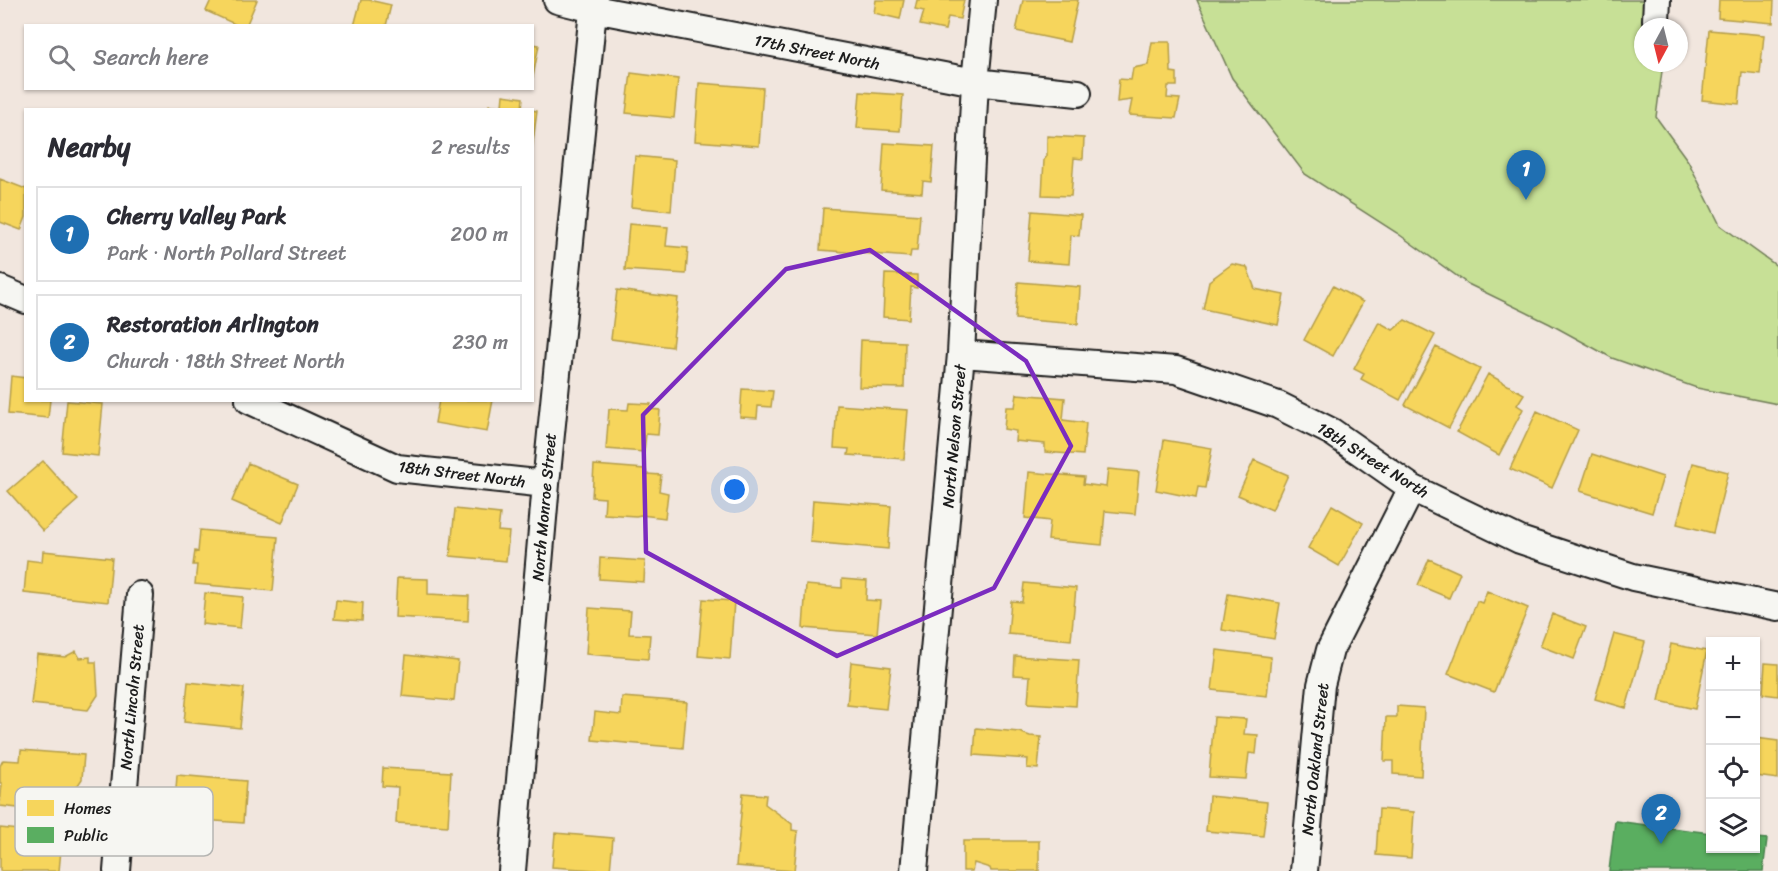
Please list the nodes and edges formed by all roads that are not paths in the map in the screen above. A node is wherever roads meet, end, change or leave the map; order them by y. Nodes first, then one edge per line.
1 (557, 0) edge
2 (983, 0) edge
3 (594, 5) edge
4 (975, 82) junction
5 (1078, 93) dead end
6 (0, 289) edge
7 (24, 299) edge
8 (961, 354) junction
9 (253, 402) edge
10 (546, 484) junction
11 (1412, 488) junction
12 (140, 595) dead end
13 (1778, 607) edge
14 (124, 787) edge
15 (118, 856) edge
16 (117, 871) edge
17 (512, 871) edge
18 (914, 871) edge
19 (1304, 871) edge

1 - 3 street, 17th Street North
2 - 4 street, North Nelson Street
3 - 4 street, 17th Street North
3 - 10 street, North Monroe Street
4 - 5 street, 17th Street North
4 - 8 street, North Nelson Street
6 - 7 street
8 - 11 street, 18th Street North
8 - 18 street, North Nelson Street
9 - 10 street, 18th Street North
10 - 17 street, North Monroe Street
11 - 13 street, 18th Street North
11 - 19 street, North Oakland Street
12 - 14 street, North Lincoln Street
15 - 16 street, North Lincoln Street

